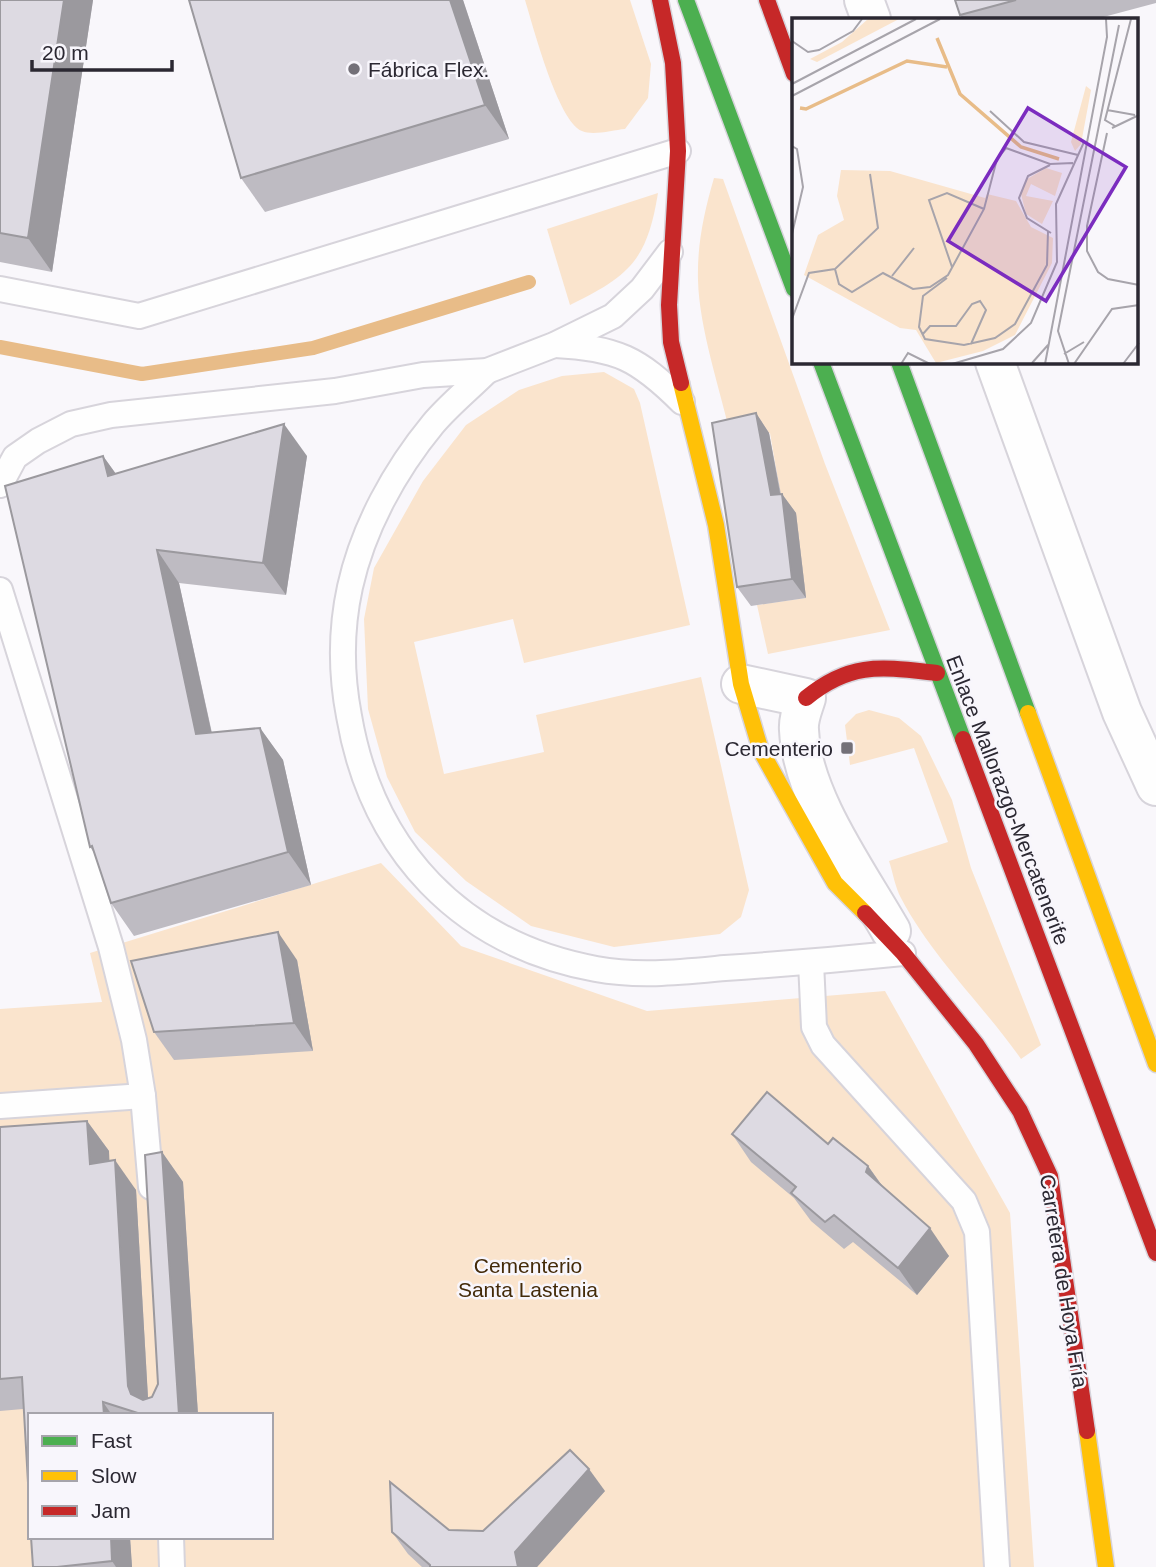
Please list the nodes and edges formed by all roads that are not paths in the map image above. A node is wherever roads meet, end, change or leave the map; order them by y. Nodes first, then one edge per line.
1 (660, 0) edge
2 (686, 0) edge
3 (767, 0) edge
4 (864, 0) edge
5 (871, 18) edge
6 (792, 69) edge
7 (678, 151) junction
8 (674, 246) junction
9 (792, 284) edge
10 (0, 289) edge
11 (554, 345) junction
12 (822, 364) edge
13 (900, 364) edge
14 (996, 364) edge
15 (487, 371) junction
16 (687, 407) junction
17 (0, 485) edge
18 (0, 590) edge
19 (937, 673) junction
20 (741, 684) junction
21 (806, 698) junction
22 (1156, 786) edge
23 (903, 953) junction
24 (811, 962) junction
25 (1156, 1064) edge
26 (143, 1096) junction
27 (0, 1106) edge
28 (152, 1206) edge
29 (1156, 1253) edge
30 (170, 1539) edge
31 (172, 1567) edge
32 (997, 1567) edge
33 (1105, 1567) edge

1 - 7 main road, Carretera de Hoya Fría
2 - 9 main road
3 - 6 main road
4 - 5 street
7 - 8 main road, Carretera de Hoya Fría
7 - 10 lane
8 - 11 lane
8 - 16 main road, Carretera de Hoya Fría
11 - 15 lane
11 - 16 lane
12 - 19 main road, Enlace Mallorazgo-Mercatenerife
13 - 25 main road
14 - 22 street
15 - 17 lane
15 - 24 lane
16 - 20 main road, Carretera de Hoya Fría
18 - 26 lane
19 - 21 main road
19 - 29 main road, Enlace Mallorazgo-Mercatenerife
20 - 21 street
20 - 23 main road, Carretera de Hoya Fría
21 - 23 street, Carretera de Hoya Fría
23 - 24 lane
23 - 33 main road, Carretera de Hoya Fría
24 - 32 lane
26 - 27 lane
26 - 28 lane
30 - 31 lane

